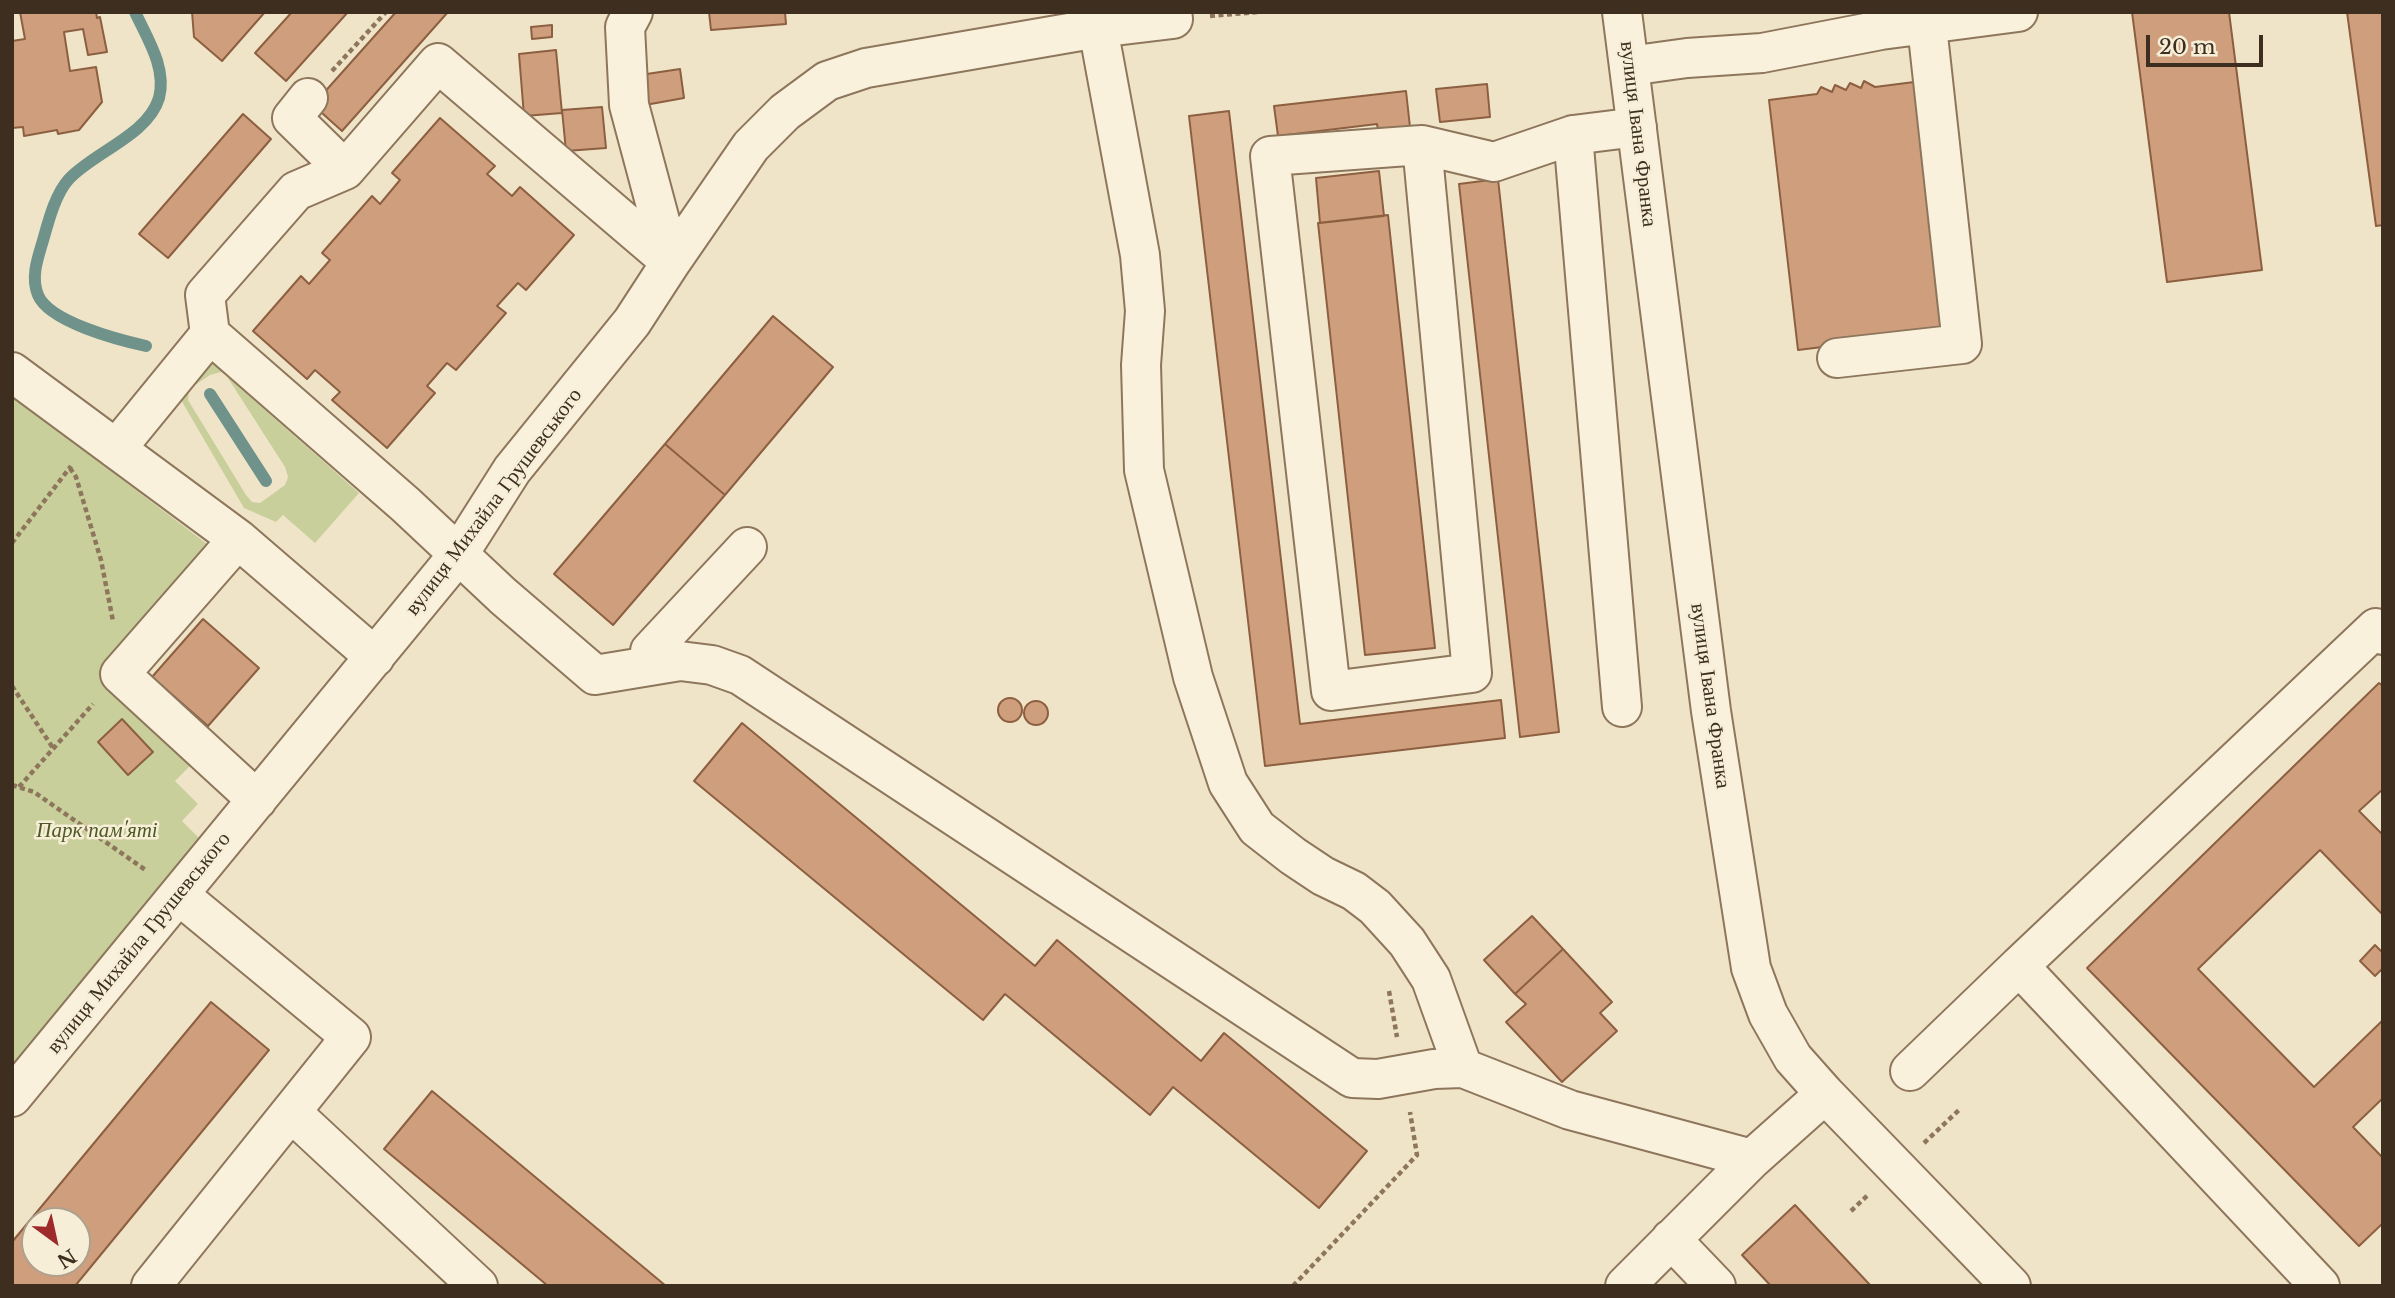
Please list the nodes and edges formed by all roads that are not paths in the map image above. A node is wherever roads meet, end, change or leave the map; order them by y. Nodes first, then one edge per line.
1 (633, 12) edge
2 (1622, 12) edge
3 (2018, 12) edge
4 (1173, 16) edge
5 (1880, 21) edge
6 (1927, 26) junction
7 (1098, 28) junction
8 (1629, 66) junction
9 (308, 99) road end
10 (1637, 127) junction
11 (1573, 135) junction
12 (1422, 145) junction
13 (345, 170) junction
14 (671, 262) junction
15 (210, 334) junction
16 (1837, 358) dead end
17 (12, 372) edge
18 (116, 449) junction
19 (238, 539) junction
20 (747, 547) dead end
21 (458, 555) junction
22 (2383, 635) edge
23 (375, 657) junction
24 (649, 666) junction
25 (1622, 707) dead end
26 (257, 800) junction
27 (166, 885) junction
28 (2019, 966) junction
29 (1463, 1068) junction
30 (1910, 1071) dead end
31 (1825, 1094) junction
32 (12, 1097) edge
33 (291, 1112) junction
34 (1752, 1160) junction
35 (1671, 1239) junction
36 (151, 1286) edge
37 (478, 1286) edge
38 (1625, 1286) edge
39 (1716, 1286) edge
40 (2011, 1286) edge
41 (2320, 1286) edge

1 - 14 street
2 - 8 street, вулиця Івана Франка
3 - 6 street
4 - 7 street, вулиця Михайла Грушевського
5 - 6 street
5 - 8 street
6 - 16 street
7 - 14 street, вулиця Михайла Грушевського
7 - 29 street
8 - 10 street, вулиця Івана Франка
9 - 13 street
10 - 11 street
10 - 31 street, вулиця Івана Франка
11 - 12 street
11 - 25 street
12 - 12 street
13 - 14 street
13 - 15 street
14 - 21 street, вулиця Михайла Грушевського
15 - 18 street
15 - 21 street
17 - 18 street
18 - 19 street
19 - 23 street
19 - 26 street
20 - 24 street
21 - 23 street, вулиця Михайла Грушевського
21 - 24 street
22 - 28 street
23 - 26 street, вулиця Михайла Грушевського
24 - 29 street
26 - 27 street, вулиця Михайла Грушевського
27 - 32 street, вулиця Михайла Грушевського
27 - 33 street
28 - 30 street
28 - 41 street
29 - 34 street
31 - 34 street
31 - 40 street, вулиця Івана Франка
33 - 36 street
33 - 37 street
34 - 35 street
35 - 38 street
35 - 39 street

